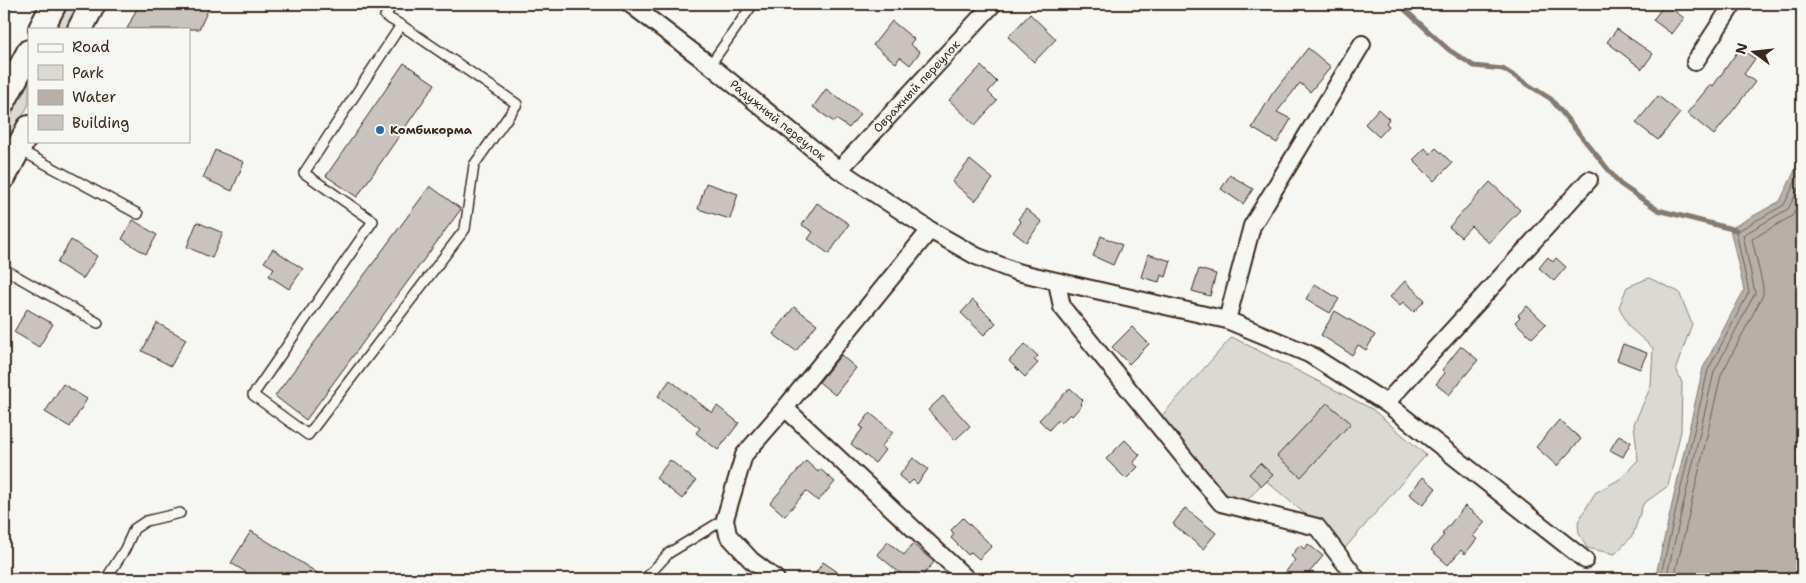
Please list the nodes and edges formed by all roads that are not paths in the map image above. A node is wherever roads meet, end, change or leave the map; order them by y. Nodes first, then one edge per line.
1 (54, 4) edge
2 (93, 4) edge
3 (393, 4) edge
4 (630, 4) edge
5 (753, 4) edge
6 (993, 4) edge
7 (1733, 4) edge
8 (401, 25) junction
9 (42, 28) edge
10 (81, 28) edge
11 (1362, 44) dead end
12 (28, 54) edge
13 (1696, 62) dead end
14 (710, 65) junction
15 (4, 100) edge
16 (28, 130) edge
17 (18, 149) junction
18 (840, 170) junction
19 (4, 176) edge
20 (1589, 180) dead end
21 (138, 214) dead end
22 (930, 230) junction
23 (4, 269) edge
24 (1057, 282) junction
25 (1228, 320) junction
26 (98, 323) dead end
27 (1386, 403) junction
28 (785, 408) junction
29 (180, 513) dead end
30 (725, 519) junction
31 (1585, 560) dead end
32 (106, 579) edge
33 (645, 579) edge
34 (776, 579) edge
35 (967, 579) edge
36 (1358, 579) edge

1 - 9 main road
2 - 10 main road
3 - 8 lane
4 - 14 street, Радужный переулок
5 - 14 lane
6 - 18 street, Овражный переулок
7 - 13 street
8 - 8 lane
11 - 25 street
12 - 15 main road
14 - 18 street, Радужный переулок
16 - 17 main road
17 - 19 main road
17 - 21 lane
18 - 22 street, Радужный переулок
20 - 27 street
22 - 24 street, Радужный переулок
22 - 28 street
23 - 26 lane
24 - 25 street, Радужный переулок
24 - 36 street
25 - 27 street, Радужный переулок
27 - 31 street, Радужный переулок
28 - 30 street
28 - 35 street
29 - 32 lane
30 - 33 lane
30 - 34 street

